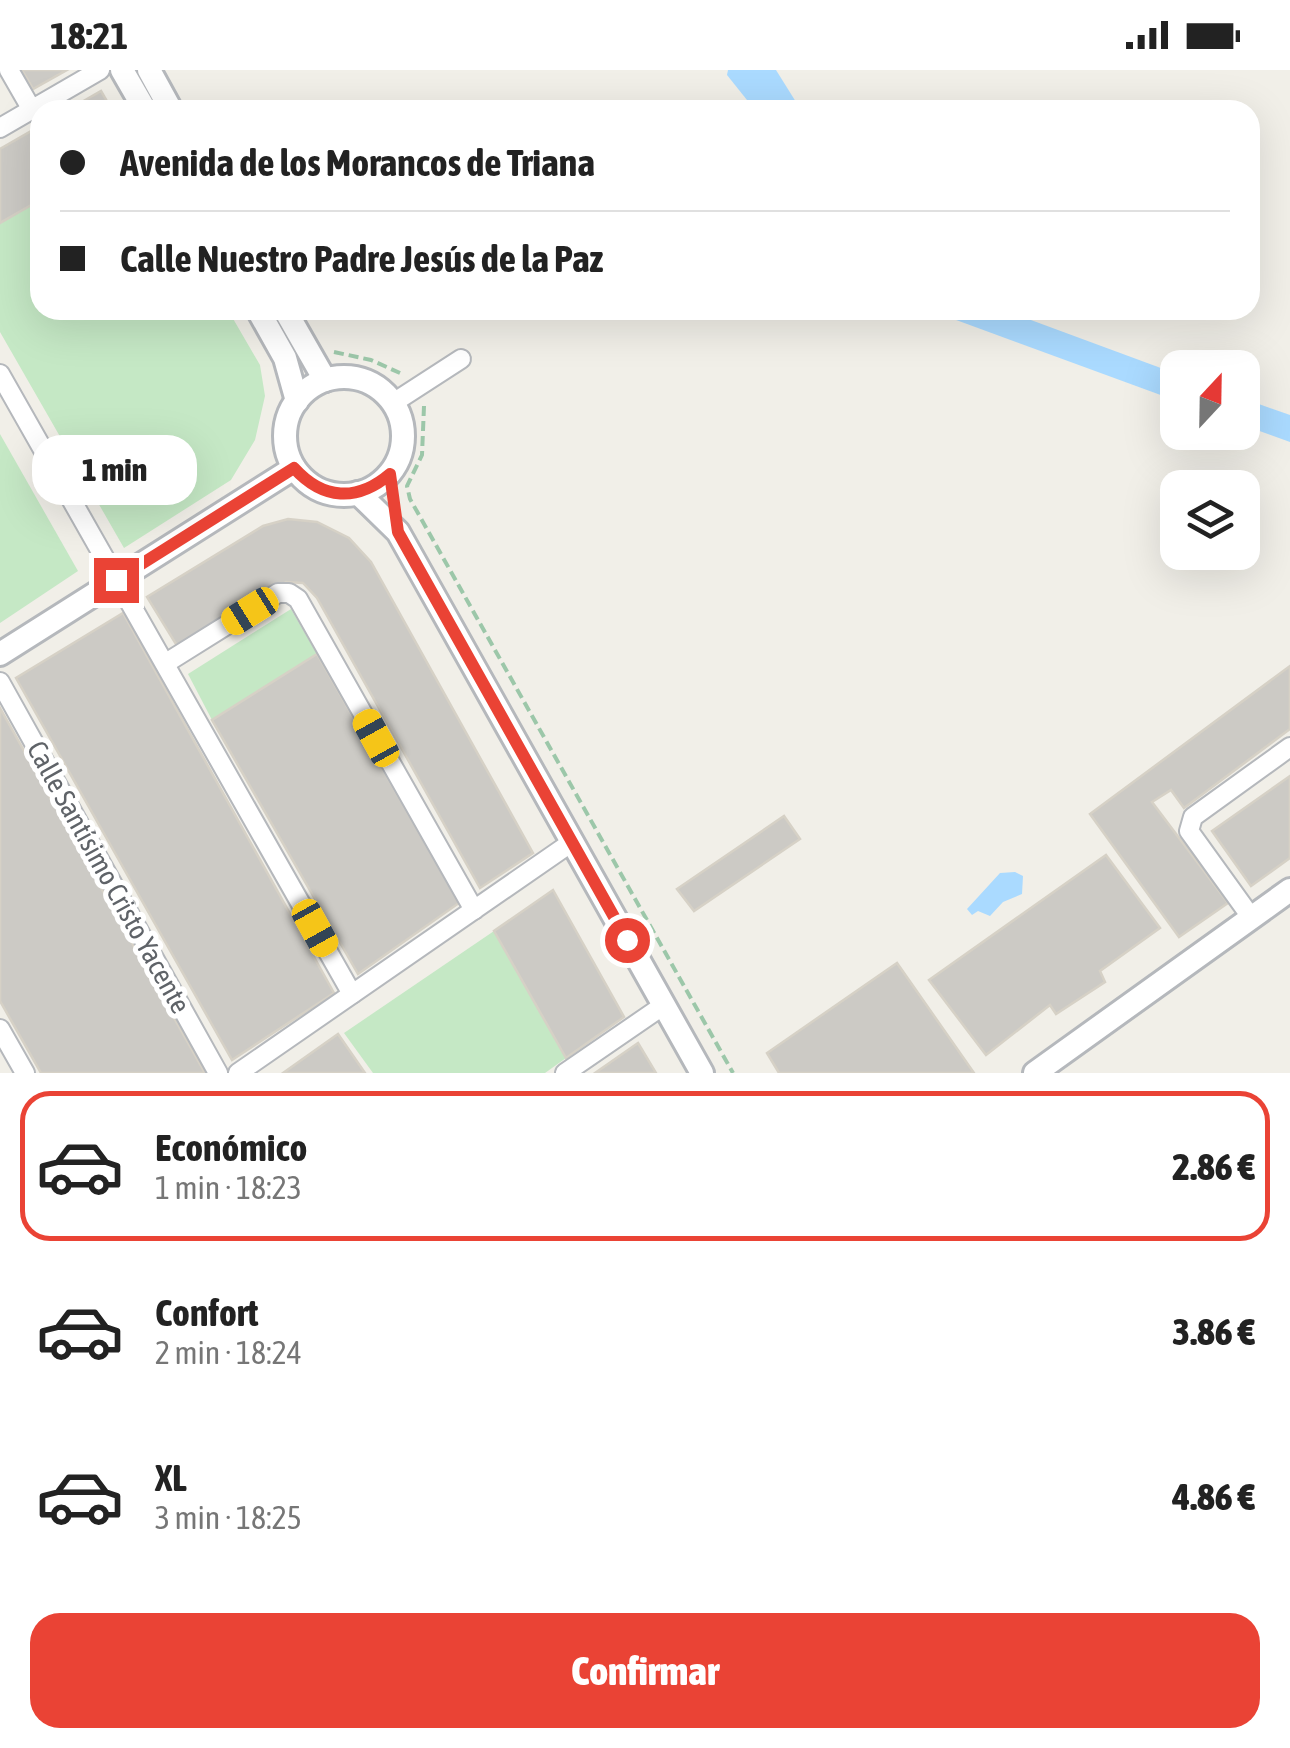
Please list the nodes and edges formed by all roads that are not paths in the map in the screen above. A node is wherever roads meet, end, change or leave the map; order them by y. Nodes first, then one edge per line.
1 (10, 70) edge
2 (100, 70) edge
3 (122, 70) edge
4 (149, 70) edge
5 (49, 100) edge
6 (139, 100) edge
7 (166, 100) edge
8 (30, 106) edge
9 (30, 111) edge
10 (0, 128) edge
11 (264, 320) edge
12 (291, 320) edge
13 (461, 359) dead end
14 (0, 374) edge
15 (325, 380) junction
16 (297, 401) junction
17 (392, 403) junction
18 (294, 468) junction
19 (390, 474) junction
20 (358, 494) junction
21 (398, 532) junction
22 (116, 580) junction
23 (0, 654) edge
24 (166, 663) junction
25 (0, 682) edge
26 (1290, 748) edge
27 (572, 842) junction
28 (1290, 890) edge
29 (474, 910) junction
30 (1251, 917) junction
31 (352, 994) junction
32 (664, 1005) junction
33 (0, 1029) edge
34 (25, 1073) edge
35 (218, 1073) edge
36 (238, 1073) edge
37 (565, 1073) edge
38 (702, 1073) edge
39 (1036, 1073) edge

1 - 8 street
2 - 5 street
3 - 6 street
4 - 7 street
9 - 10 street
11 - 16 street
12 - 15 street
13 - 17 street
14 - 22 street
15 - 16 street
15 - 17 street
16 - 18 street
17 - 19 street
18 - 20 street
18 - 22 street
19 - 20 street
19 - 21 street
20 - 21 street
21 - 27 street
22 - 23 street
22 - 24 street
24 - 29 street
24 - 31 street
25 - 35 street, Calle Santísimo Cristo Yacente
26 - 30 street
27 - 29 street
27 - 32 street
28 - 30 street
29 - 31 street
30 - 39 street
31 - 36 street
32 - 37 street
32 - 38 street
33 - 34 street

